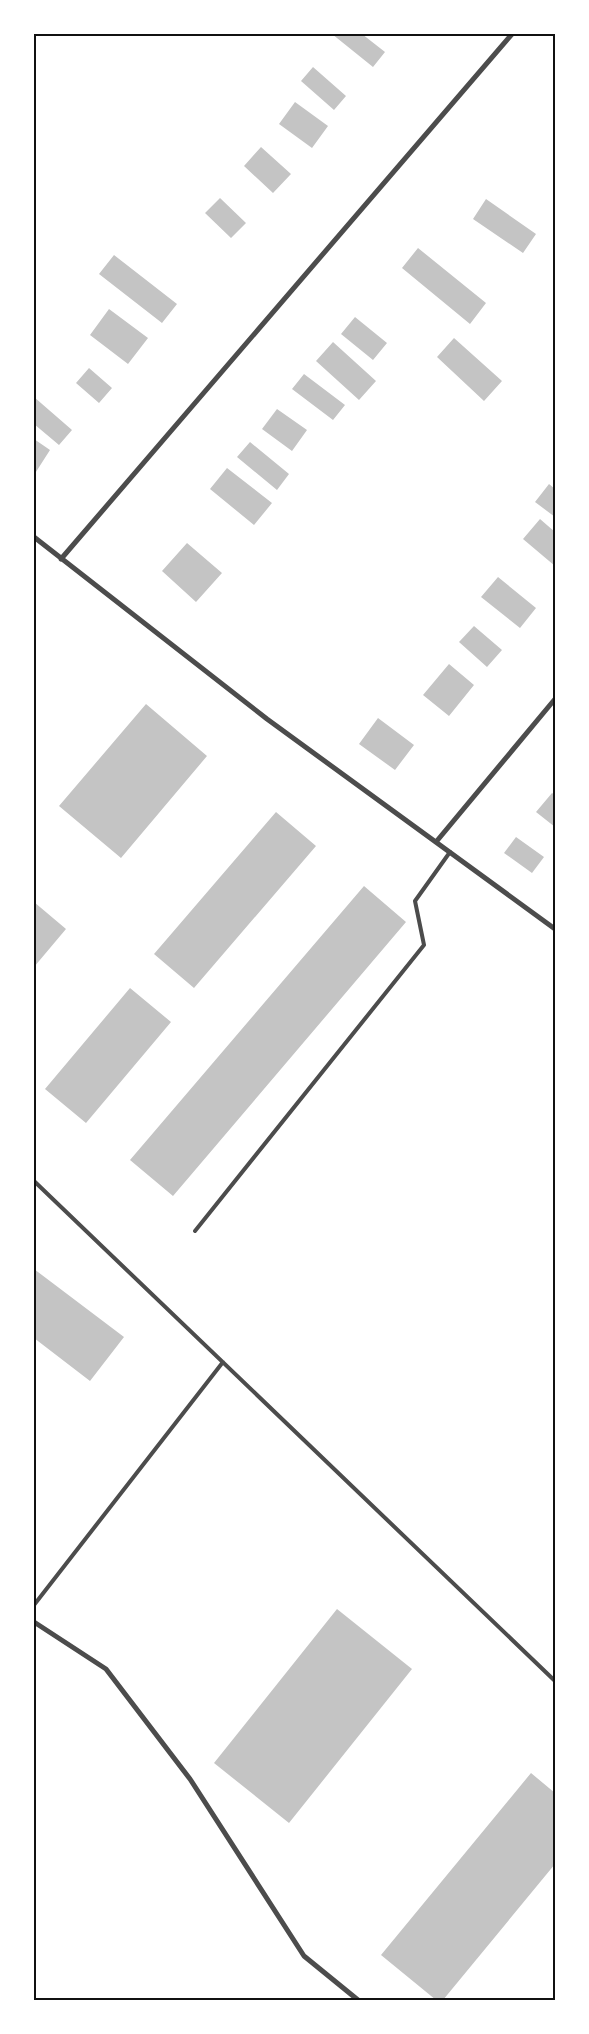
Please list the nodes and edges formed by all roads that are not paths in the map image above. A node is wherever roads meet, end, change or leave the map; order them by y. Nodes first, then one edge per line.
1 (512, 34) edge
2 (34, 537) edge
3 (61, 559) junction
4 (555, 699) edge
5 (436, 842) junction
6 (450, 852) junction
7 (555, 929) edge
8 (34, 1181) edge
9 (195, 1231) dead end
10 (223, 1362) junction
11 (34, 1605) edge
12 (34, 1622) edge
13 (555, 1681) edge
14 (358, 2000) edge

1 - 3 street
2 - 3 street
3 - 5 street
4 - 5 street
5 - 6 street
6 - 7 street
6 - 9 lane
8 - 10 lane
10 - 11 lane
10 - 13 lane
12 - 14 street

